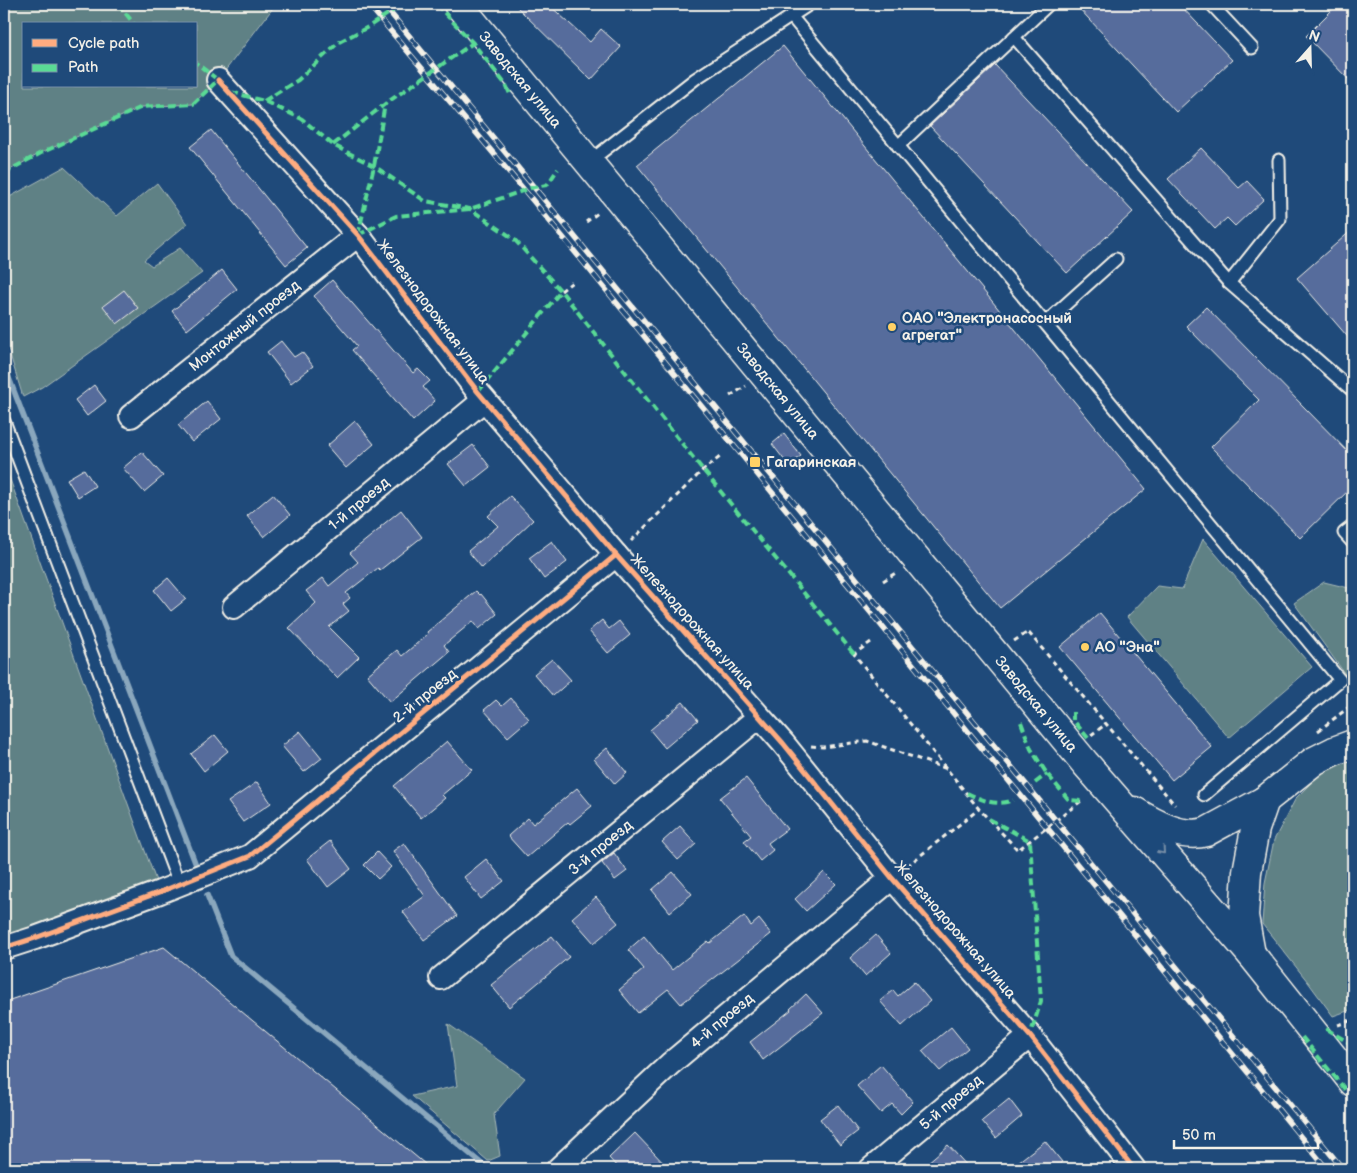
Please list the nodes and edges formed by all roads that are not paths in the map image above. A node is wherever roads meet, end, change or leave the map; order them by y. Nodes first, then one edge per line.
1 (810, 4) edge
2 (1049, 4) edge
3 (1211, 4) edge
4 (467, 7) edge
5 (791, 16) junction
6 (1014, 36) junction
7 (1252, 48) dead end
8 (225, 86) dead end
9 (898, 146) junction
10 (1279, 160) dead end
11 (589, 162) junction
12 (358, 235) junction
13 (1116, 259) dead end
14 (1229, 283) junction
15 (1045, 323) junction
16 (1353, 391) edge
17 (484, 400) junction
18 (132, 416) dead end
19 (4, 420) edge
20 (1353, 526) edge
21 (1353, 543) edge
22 (616, 555) junction
23 (234, 607) dead end
24 (759, 717) junction
25 (1339, 740) edge
26 (1204, 795) dead end
27 (1265, 800) junction
28 (1118, 801) junction
29 (1203, 833) junction
30 (1248, 868) junction
31 (892, 878) junction
32 (179, 884) junction
33 (1192, 886) junction
34 (4, 948) edge
35 (1251, 954) junction
36 (440, 978) dead end
37 (1030, 1036) junction
38 (1353, 1082) edge
39 (558, 1169) edge
40 (871, 1169) edge
41 (1134, 1169) edge

1 - 5 lane
2 - 6 lane
3 - 7 lane
4 - 11 main road, Заводская улица
5 - 9 lane
5 - 11 lane
6 - 9 lane
6 - 14 lane
8 - 12 street, Железнодорожная улица
9 - 15 lane
10 - 14 lane
11 - 28 main road, Заводская улица
12 - 17 street, Железнодорожная улица
12 - 18 street, Монтажный проезд
13 - 15 lane
14 - 16 lane
15 - 26 lane
17 - 22 street, Железнодорожная улица
17 - 23 street, 1-й проезд
19 - 32 lane
20 - 21 lane
22 - 24 street, Железнодорожная улица
22 - 32 street, 2-й проезд
24 - 31 street, Железнодорожная улица
24 - 36 street, 3-й проезд
25 - 27 main road
27 - 29 main road
27 - 30 main road
28 - 29 main road
28 -> 33 main road, Заводская улица
29 - 30 main road
29 - 33 main road
30 - 33 main road
30 - 35 main road
31 - 37 street, Железнодорожная улица
31 - 39 street, 4-й проезд
32 - 34 street, 2-й проезд
33 - 35 main road, Заводская улица
35 - 38 main road, Заводская улица
37 - 40 street, 5-й проезд
37 - 41 street, Железнодорожная улица

